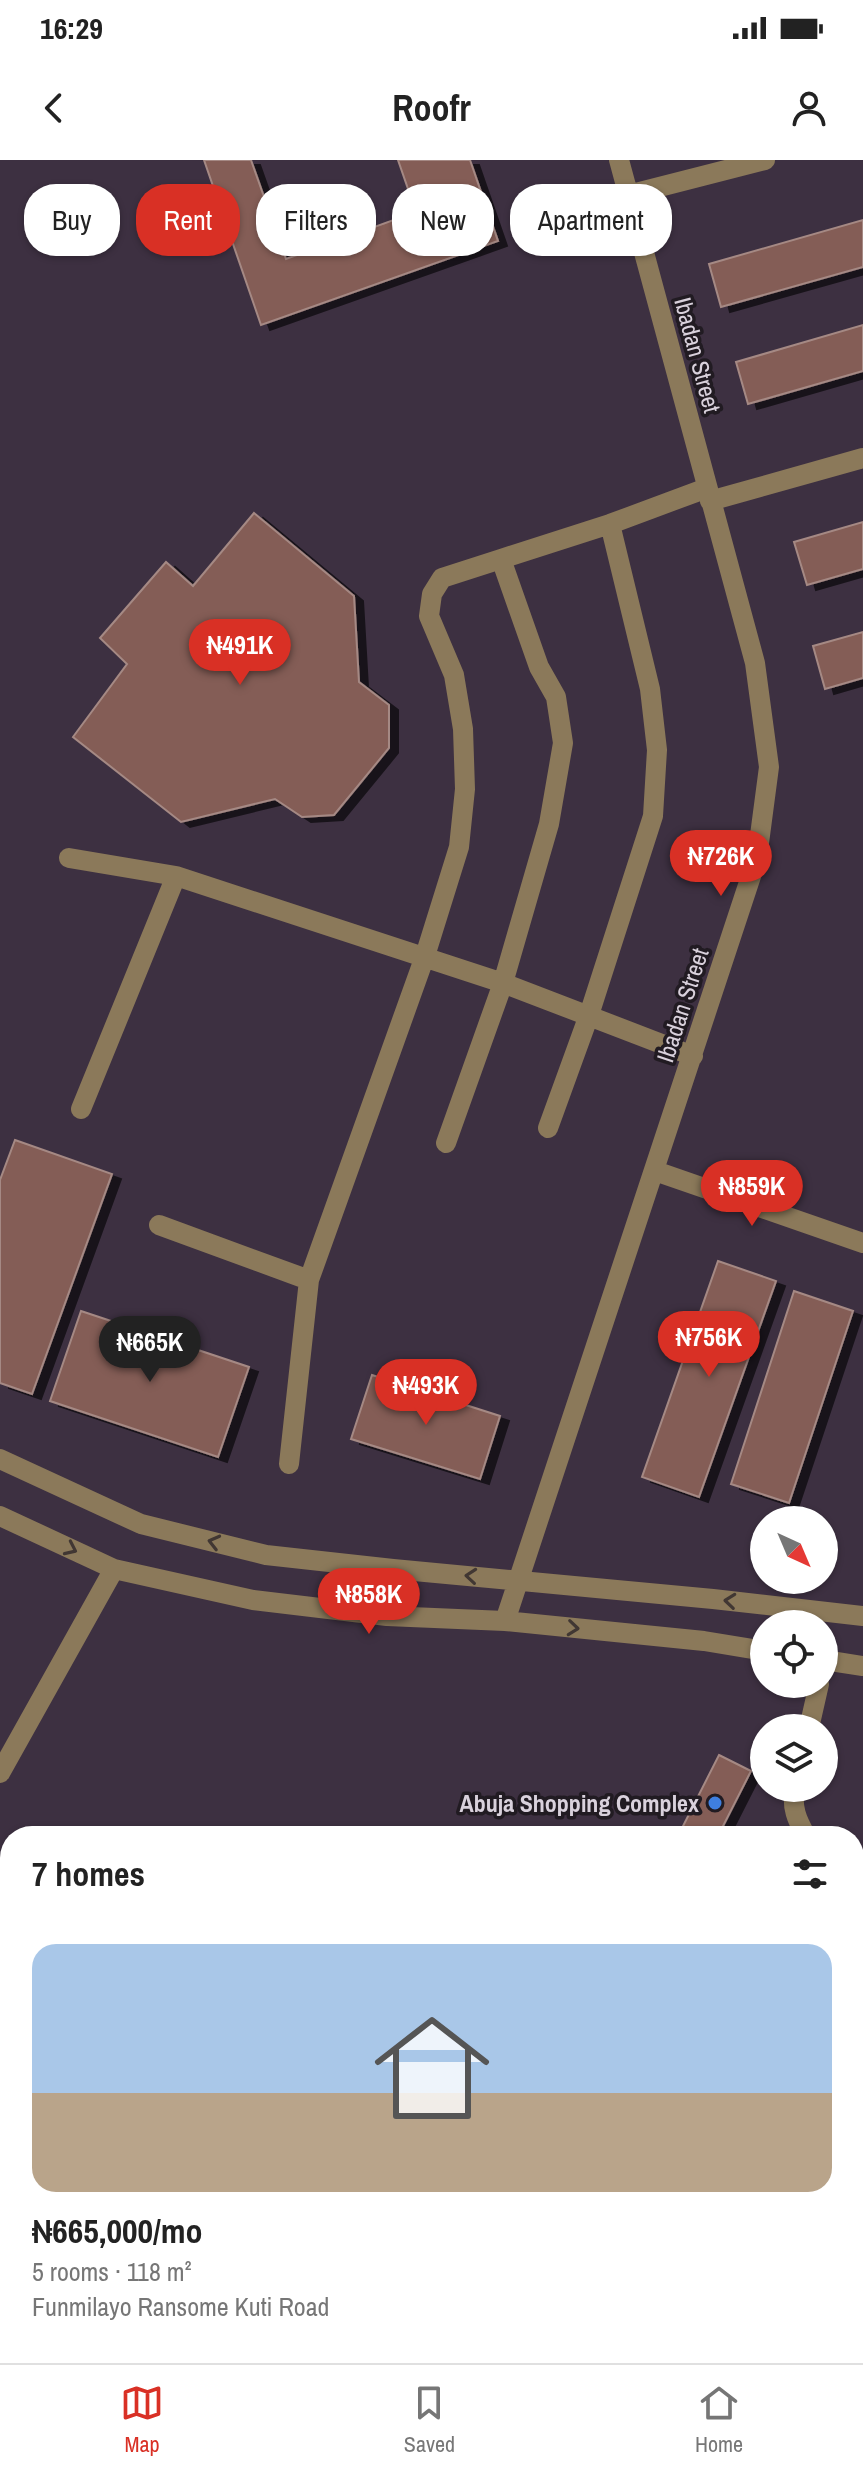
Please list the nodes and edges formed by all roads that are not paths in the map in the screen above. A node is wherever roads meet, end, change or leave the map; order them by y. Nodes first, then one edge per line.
1 (619, 160) edge
2 (765, 160) edge
3 (625, 184) edge
4 (671, 184) edge
5 (644, 256) edge
6 (863, 458) edge
7 (708, 494) junction
8 (610, 524) junction
9 (501, 559) junction
10 (69, 858) dead end
11 (176, 876) junction
12 (425, 956) junction
13 (503, 983) junction
14 (589, 1015) junction
15 (693, 1056) junction
16 (81, 1109) dead end
17 (548, 1128) dead end
18 (446, 1143) dead end
19 (655, 1171) junction
20 (159, 1225) dead end
21 (863, 1243) edge
22 (309, 1280) junction
23 (0, 1459) edge
24 (289, 1464) dead end
25 (0, 1516) edge
26 (114, 1569) junction
27 (520, 1580) junction
28 (863, 1616) edge
29 (505, 1621) junction
30 (750, 1649) edge
31 (838, 1663) edge
32 (863, 1666) edge
33 (0, 1773) edge
34 (794, 1802) edge
35 (800, 1826) edge

1 - 3 street, Ibadan Street
2 - 4 street
5 - 7 street, Ibadan Street
6 - 7 street
7 - 8 street
7 - 15 street, Ibadan Street
8 - 9 street
8 - 14 street
9 - 12 street
9 - 13 street
10 - 11 street
11 - 12 street
11 - 16 street
12 - 13 street
12 - 22 street
13 - 14 street
13 - 18 street
14 - 15 street
14 - 17 street
15 - 19 street, Ibadan Street
19 - 21 street
19 - 27 street, Ibadan Street
20 - 22 street
22 - 24 street
27 -> 23 street
25 -> 26 street
26 - 29 street
26 - 33 street
28 -> 27 street
27 - 29 street, Ibadan Street
29 -> 30 street
31 - 32 street
34 - 35 street

